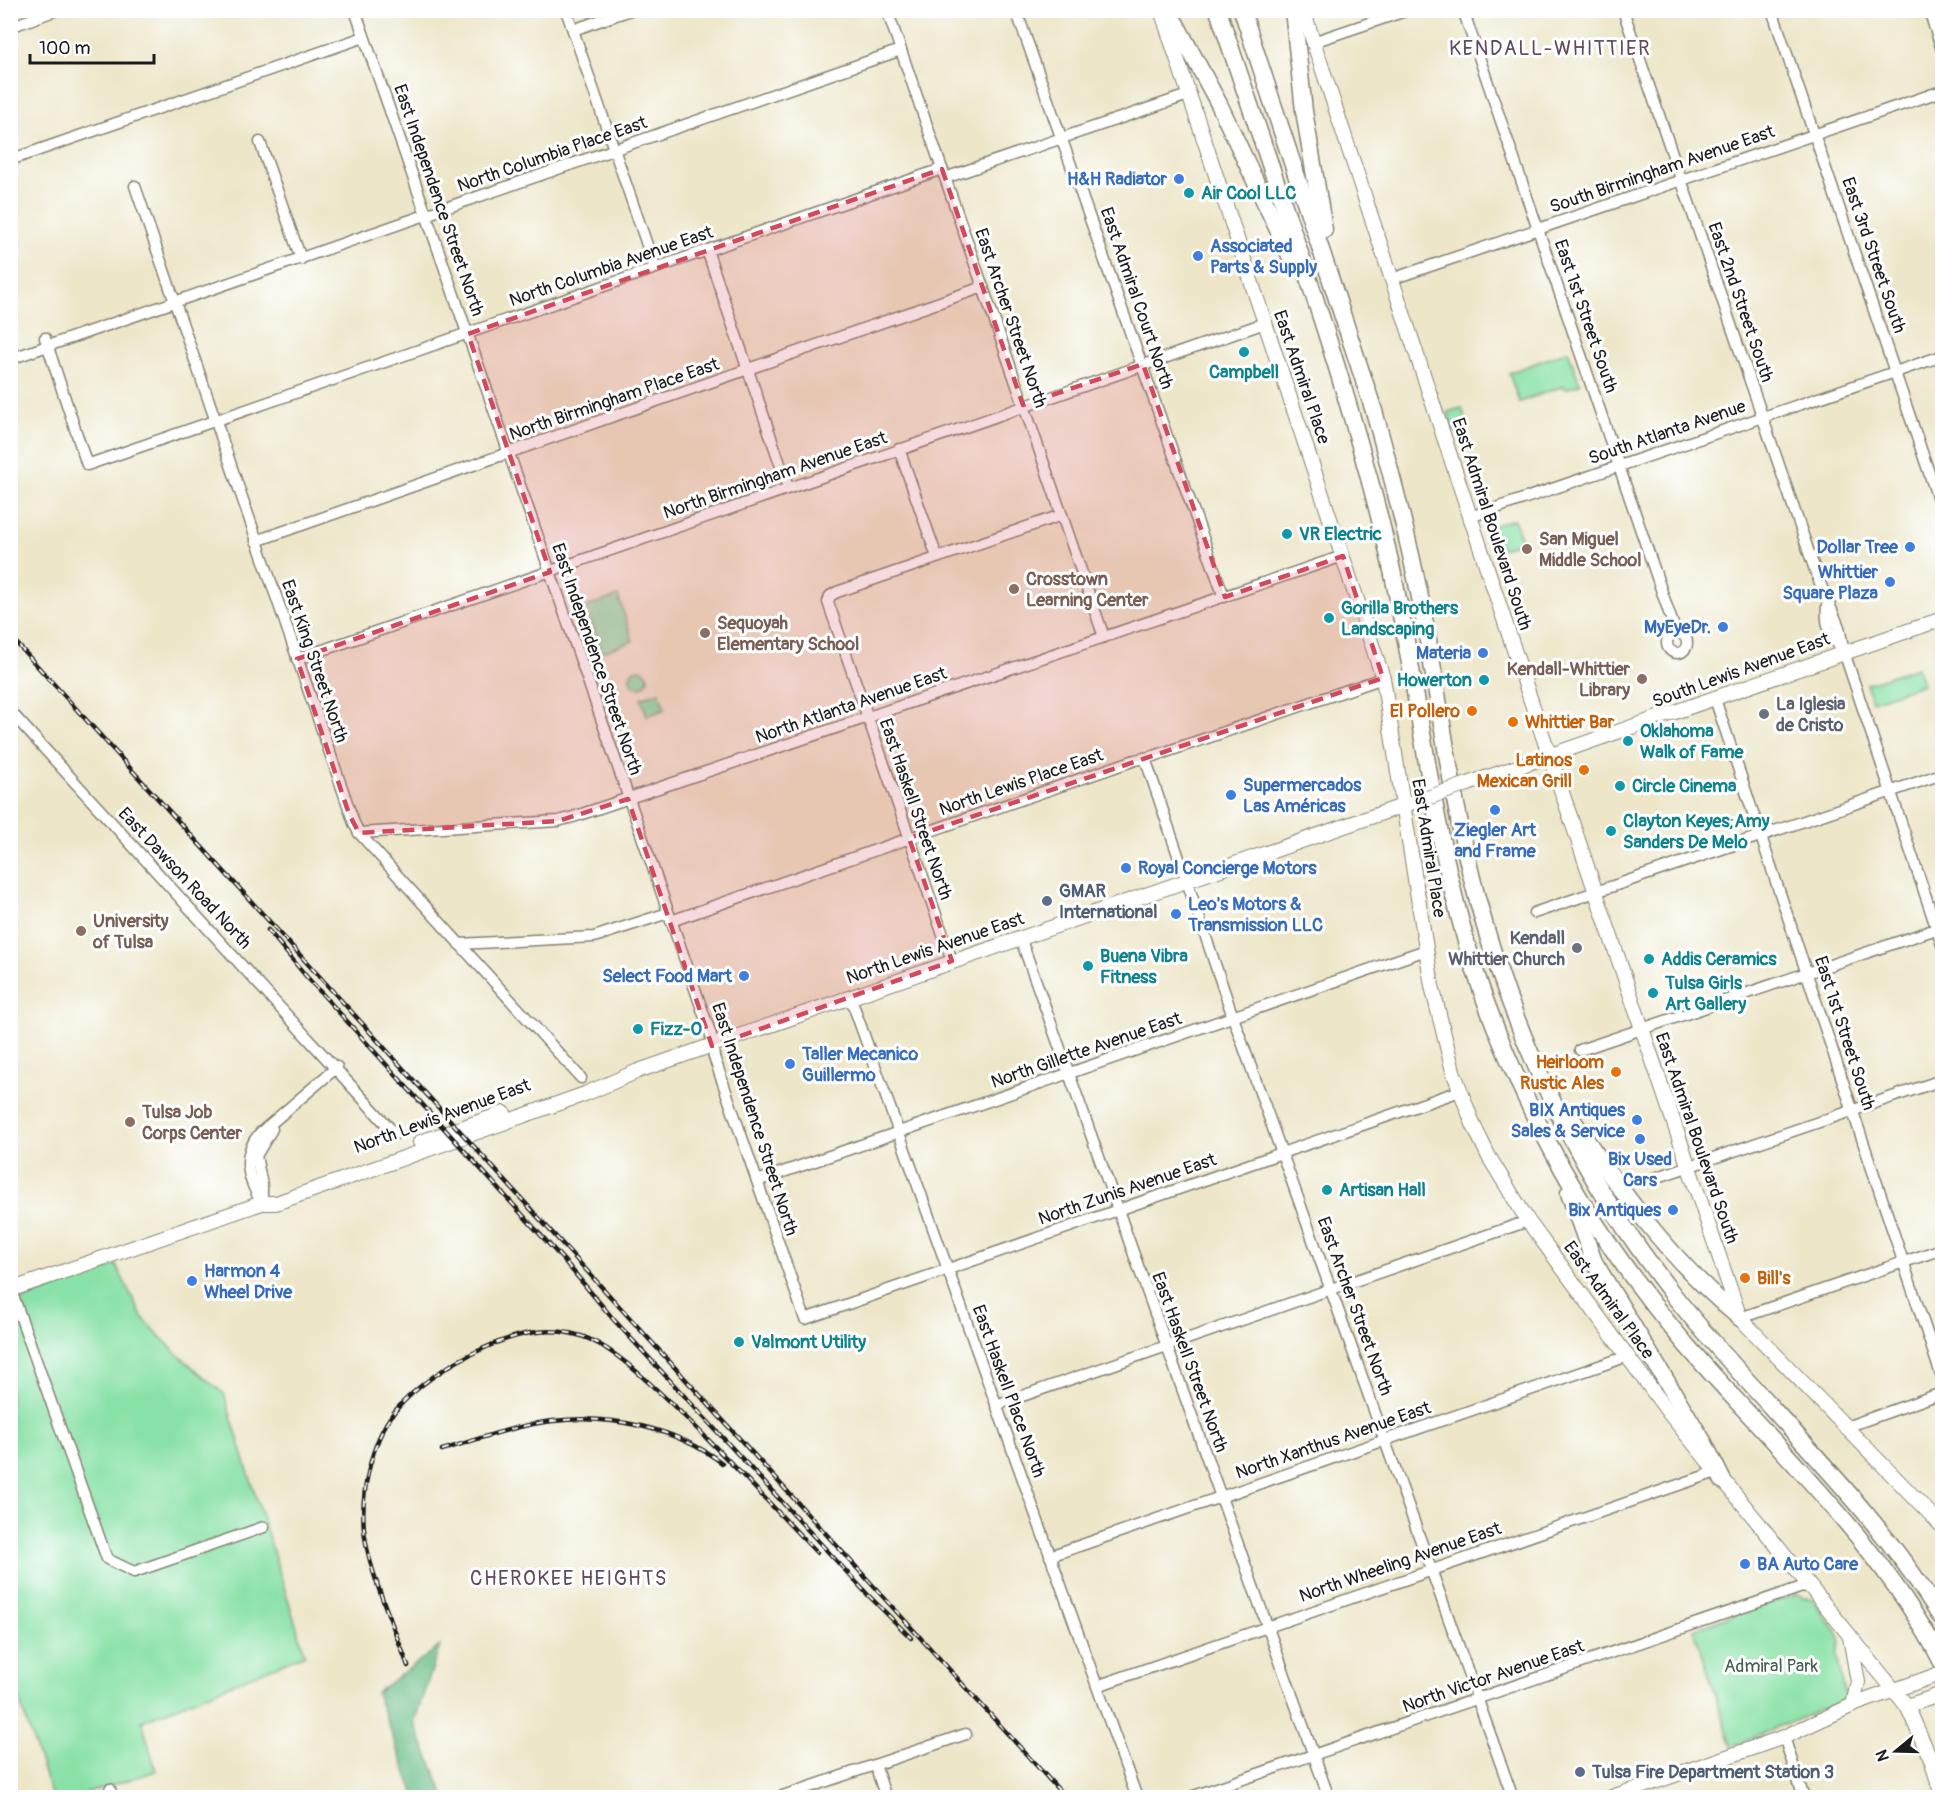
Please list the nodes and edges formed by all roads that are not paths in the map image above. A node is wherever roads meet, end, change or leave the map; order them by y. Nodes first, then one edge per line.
1 (57, 10) edge
2 (355, 10) edge
3 (566, 10) edge
4 (630, 10) edge
5 (887, 10) edge
6 (1016, 10) edge
7 (1162, 10) edge
8 (1218, 10) edge
9 (1242, 10) edge
10 (1293, 10) edge
11 (1302, 10) edge
12 (1408, 10) edge
13 (1463, 10) edge
14 (1623, 10) edge
15 (1772, 10) edge
16 (1929, 10) edge
17 (10, 27) edge
18 (573, 30) junction
19 (364, 37) junction
20 (1313, 42) junction
21 (901, 50) junction
22 (1942, 50) edge
23 (1942, 91) edge
24 (1188, 95) junction
25 (1815, 135) junction
26 (1062, 138) junction
27 (260, 142) dead end
28 (614, 150) junction
29 (10, 160) edge
30 (943, 173) junction
31 (1682, 180) junction
32 (135, 186) dead end
33 (426, 215) junction
34 (1538, 229) junction
35 (706, 250) junction
36 (301, 259) junction
37 (655, 268) junction
38 (1330, 275) junction
39 (1392, 279) junction
40 (983, 287) junction
41 (175, 303) junction
42 (1265, 322) junction
43 (1323, 323) junction
44 (468, 334) junction
45 (47, 342) junction
46 (1942, 356) edge
47 (10, 359) edge
48 (1143, 364) junction
49 (748, 370) junction
50 (1895, 372) junction
51 (1023, 405) junction
52 (1763, 417) junction
53 (214, 421) junction
54 (899, 449) junction
55 (508, 453) junction
56 (1620, 465) junction
57 (788, 487) junction
58 (1942, 511) edge
59 (1062, 515) junction
60 (1470, 517) junction
61 (256, 541) junction
62 (1343, 556) junction
63 (937, 557) junction
64 (550, 572) junction
65 (1224, 597) junction
66 (1942, 619) edge
67 (1676, 633) dead end
68 (1104, 637) junction
69 (1844, 652) junction
70 (297, 659) junction
71 (1383, 678) junction
72 (1714, 699) junction
73 (10, 711) edge
74 (867, 718) junction
75 (1551, 755) junction
76 (1145, 758) junction
77 (1942, 774) edge
78 (1891, 792) junction
79 (628, 799) junction
80 (1410, 804) junction
81 (359, 833) junction
82 (1761, 836) junction
83 (909, 838) junction
84 (1186, 879) junction
85 (1596, 891) junction
86 (1534, 913) dead end
87 (669, 917) junction
88 (1940, 928) edge
89 (1020, 937) junction
90 (459, 944) junction
91 (1942, 945) edge
92 (1426, 950) junction
93 (952, 961) junction
94 (1807, 973) junction
95 (850, 996) junction
96 (1233, 1017) junction
97 (1642, 1029) junction
98 (712, 1046) junction
99 (1580, 1050) dead end
100 (1533, 1060) junction
101 (337, 1067) junction
102 (1069, 1074) junction
103 (581, 1078) dead end
104 (1942, 1080) edge
105 (1460, 1091) junction
106 (1853, 1111) junction
107 (899, 1133) junction
108 (395, 1134) dead end
109 (1282, 1153) junction
110 (1555, 1155) junction
111 (1688, 1167) junction
112 (1646, 1181) dead end
113 (757, 1182) junction
114 (262, 1203) junction
115 (1118, 1210) junction
116 (1528, 1221) junction
117 (1942, 1249) edge
118 (1903, 1262) junction
119 (948, 1269) junction
120 (1330, 1289) junction
121 (11, 1290) edge
122 (1740, 1318) junction
123 (805, 1319) joint
124 (1167, 1346) junction
125 (1628, 1356) junction
126 (1942, 1378) edge
127 (1942, 1393) edge
128 (996, 1405) junction
129 (1846, 1427) junction
130 (1385, 1439) junction
131 (1719, 1476) junction
132 (1221, 1497) junction
133 (1942, 1526) edge
134 (264, 1527) dead end
135 (1050, 1556) junction
136 (1431, 1569) junction
137 (1808, 1585) junction
138 (1942, 1618) edge
139 (1267, 1626) junction
140 (1849, 1635) junction
141 (1942, 1662) edge
142 (1942, 1672) edge
143 (1097, 1686) junction
144 (1894, 1689) junction
145 (1942, 1694) edge
146 (1478, 1698) junction
147 (1853, 1705) junction
148 (1907, 1706) junction
149 (966, 1734) dead end
150 (1784, 1737) junction
151 (1314, 1755) junction
152 (875, 1765) junction
153 (1942, 1796) edge
154 (777, 1797) edge
155 (886, 1797) edge
156 (1137, 1797) edge
157 (1188, 1797) edge
158 (1329, 1797) edge
159 (1513, 1797) edge
160 (1609, 1797) edge
161 (1804, 1797) edge

1 - 17 street
2 - 19 street, East Independence Street North
3 - 18 street
4 - 18 street
5 - 21 street, East Archer Street North
6 - 26 street, East Admiral Court North
7 - 24 main road, East Admiral Place
7 - 43 highway
8 - 43 highway
9 - 38 highway
10 - 38 highway
11 - 20 main road, East Admiral Boulevard South
12 - 20 street
13 - 34 street, East 1st Street South
14 - 31 street, East 2nd Street South
15 - 25 street, East 3rd Street South
16 - 22 street
18 - 28 street
19 - 29 street
19 - 33 street, East Independence Street North
20 - 39 main road, East Admiral Boulevard South
21 - 28 street, North Columbia Place East
21 - 30 street, East Archer Street North
23 - 25 street, South Birmingham Avenue East
24 - 26 street, North Columbia Avenue East
24 - 42 main road, East Admiral Place
25 - 31 street, South Birmingham Avenue East
25 - 50 street, East 3rd Street South
26 - 30 street, North Columbia Avenue East
26 - 48 street, East Admiral Court North
27 - 36 street
28 - 33 street, North Columbia Place East
28 - 37 street
30 - 35 street, North Columbia Avenue East
30 - 40 street, East Archer Street North
31 - 34 street, South Birmingham Avenue East
31 - 52 street, East 2nd Street South
32 - 41 street, East King Street North
33 - 36 street, North Columbia Place East
33 - 44 street, East Independence Street North
34 - 39 street, South Birmingham Avenue East
34 - 56 street, East 1st Street South
35 - 37 street, North Columbia Avenue East
35 - 49 street
36 - 41 street, North Columbia Place East
37 - 44 street, North Columbia Avenue East
38 - 100 highway
39 - 60 main road, East Admiral Boulevard South
40 - 49 street, North Birmingham Place East
40 - 51 street, East Archer Street North
41 - 45 street, North Columbia Place East
41 - 53 street, East King Street North
42 - 48 street, North Birmingham Avenue East
42 - 62 main road, East Admiral Place
43 - 110 highway
44 - 53 street, North Columbia Avenue East
44 - 55 street, East Independence Street North
45 - 47 street, North Columbia Place East
45 - 53 street, North Columbia Avenue East
46 - 50 street, South Atlanta Avenue
48 - 51 street, North Birmingham Avenue East
48 - 65 street, East Admiral Court North
49 - 55 street, North Birmingham Place East
49 - 57 street
50 - 52 street, South Atlanta Avenue
50 - 58 street, East 3rd Street South
51 - 54 street, North Birmingham Avenue East
51 - 59 street, East Archer Street North
52 - 56 street, South Atlanta Avenue
52 - 69 street, East 2nd Street South
53 - 61 street, East King Street North
54 - 57 street, North Birmingham Avenue East
54 - 63 street
55 - 61 street, North Birmingham Place East
55 - 64 street, East Independence Street North
56 - 60 street, South Atlanta Avenue
56 - 67 street, East 1st Street South
57 - 64 street, North Birmingham Avenue East
59 - 63 street
59 - 68 street, East Archer Street North
60 - 75 main road, East Admiral Boulevard South
61 - 70 street, East King Street North
62 - 65 street, North Atlanta Avenue East
62 - 71 main road, East Admiral Place
63 - 74 street, East Haskell Street North
64 - 70 street, North Birmingham Avenue East
64 - 79 street, East Independence Street North
65 - 68 street, North Atlanta Avenue East
66 - 69 main road, South Lewis Avenue East
68 - 74 street, North Atlanta Avenue East
69 - 72 main road, South Lewis Avenue East
69 - 78 street, East 2nd Street South
70 - 81 street, East King Street North
71 - 76 street, North Lewis Place East
71 - 80 main road, East Admiral Place
72 - 75 main road, South Lewis Avenue East
72 - 82 street, East 1st Street South
73 - 101 street, East Dawson Road North
74 - 79 street, North Atlanta Avenue East
74 - 83 street, East Haskell Street North
75 - 80 main road, North Lewis Avenue East, bridge
75 - 85 main road, East Admiral Boulevard South
76 - 83 street, North Lewis Place East
76 - 84 street, East Archer Street North
77 - 78 street
78 - 82 street
78 - 88 street, East 2nd Street South
79 - 81 street, North Atlanta Avenue East
79 - 87 street, East Independence Street North
80 - 84 main road, North Lewis Avenue East
80 - 92 main road, East Admiral Place
81 - 90 street, East King Street North
82 - 85 street
82 - 94 street, East 1st Street South
83 - 87 street, North Lewis Place East
83 - 93 street, East Haskell Street North
84 - 89 main road, North Lewis Avenue East
84 - 96 street, East Archer Street North
85 - 86 street
85 - 97 main road, East Admiral Boulevard South
87 - 90 street, North Lewis Place East
87 - 98 street, East Independence Street North
88 - 91 street, East 2nd Street South
88 - 94 street
89 - 93 main road, North Lewis Avenue East
89 - 102 street, East Haskell Street North
90 - 103 street, East King Street North
92 - 96 street, North Gillette Avenue East
92 - 105 main road, East Admiral Place
93 - 95 main road, North Lewis Avenue East
94 - 97 street
94 - 106 street, East 1st Street South
95 - 98 main road, North Lewis Avenue East
95 - 107 street, East Haskell Place North
96 - 102 street, North Gillette Avenue East
96 - 109 street, East Archer Street North
97 - 99 street
97 - 111 main road, East Admiral Boulevard South
98 - 113 street, East Independence Street North
98 - 114 main road, North Lewis Avenue East
100 - 122 highway
100 - 138 highway
101 - 108 street, East Dawson Road North
101 - 114 street
102 - 107 street, North Gillette Avenue East
102 - 115 street, East Haskell Street North
104 - 106 street
105 - 109 street, North Zunis Avenue East
105 - 116 main road, East Admiral Place
106 - 111 street
106 - 118 street, East 1st Street South
107 - 113 street, North Gillette Avenue East
107 - 119 street, East Haskell Place North
109 - 115 street, North Zunis Avenue East
109 - 120 street, East Archer Street North
110 - 131 highway
110 - 141 highway
111 - 112 street
111 - 122 main road, East Admiral Boulevard South
113 - 123 street, East Independence Street North
114 - 121 main road, North Lewis Avenue East
115 - 119 street, North Zunis Avenue East
115 - 124 street, East Haskell Street North
116 - 120 street
116 - 125 main road, East Admiral Place
117 - 118 street
118 - 122 street
118 - 126 street, East 1st Street South
119 - 123 street, North Zunis Avenue East
119 - 128 street, East Haskell Place North
120 - 124 street
120 - 130 street, East Archer Street North
121 - 134 street
122 - 129 main road, East Admiral Boulevard South
124 - 128 street
124 - 132 street, East Haskell Street North
125 - 130 street, North Xanthus Avenue East
125 - 131 main road, East Admiral Place
127 - 129 street
128 - 135 street, East Haskell Place North
129 - 133 main road, East Admiral Boulevard South
130 - 132 street, North Xanthus Avenue East
130 - 136 street, East Archer Street North
131 - 136 street, North Wheeling Avenue East
131 - 137 main road, East Admiral Place
132 - 135 street, North Xanthus Avenue East
132 - 139 street, East Haskell Street North
135 - 143 street, East Haskell Place North
136 - 139 street, North Wheeling Avenue East
136 - 146 street, East Archer Street North
137 - 140 main road, East Admiral Place
137 - 146 street, North Victor Avenue East
139 - 143 street, North Wheeling Avenue East
139 - 151 street, East Haskell Street North
140 - 144 main road, East Admiral Place
140 - 147 main road
142 - 144 main road
143 - 156 street, East Haskell Place North
144 - 147 main road
144 - 148 main road
145 - 148 main road
146 - 151 street, North Victor Avenue East
146 - 159 street, East Archer Street North
147 - 150 main road
148 - 153 main road
149 - 152 street
150 - 160 main road
150 - 161 street
151 - 157 street, North Victor Avenue East
151 - 158 street, East Haskell Street North
152 - 154 street
152 - 155 street

